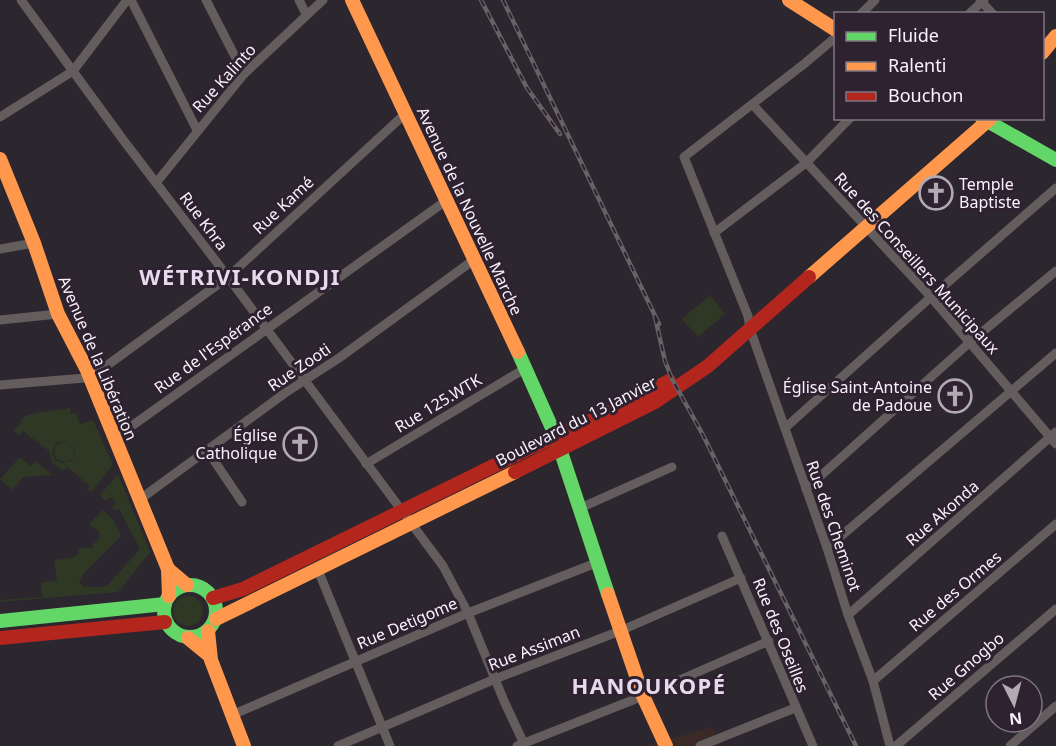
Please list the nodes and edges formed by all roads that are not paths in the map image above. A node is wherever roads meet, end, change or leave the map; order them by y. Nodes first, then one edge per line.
1 (21, 0) edge
2 (129, 0) edge
3 (206, 0) edge
4 (299, 0) edge
5 (323, 0) edge
6 (352, 0) edge
7 (875, 0) edge
8 (982, 1) edge
9 (797, 3) edge
10 (863, 12) edge
11 (971, 12) edge
12 (306, 14) junction
13 (1056, 21) edge
14 (834, 29) edge
15 (1044, 36) edge
16 (1056, 36) edge
17 (834, 39) edge
18 (1044, 51) edge
19 (73, 71) junction
20 (244, 74) junction
21 (753, 105) junction
22 (406, 113) junction
23 (0, 117) edge
24 (848, 120) edge
25 (972, 120) edge
26 (986, 120) edge
27 (989, 120) edge
28 (197, 130) junction
29 (0, 159) edge
30 (1056, 160) edge
31 (806, 164) junction
32 (156, 183) junction
33 (1056, 188) edge
34 (447, 200) junction
35 (863, 223) junction
36 (714, 233) junction
37 (34, 243) junction
38 (0, 249) edge
39 (475, 260) junction
40 (1056, 271) edge
41 (228, 277) junction
42 (931, 297) junction
43 (58, 314) junction
44 (0, 320) edge
45 (749, 323) junction
46 (266, 329) junction
47 (969, 343) junction
48 (1056, 353) edge
49 (526, 368) junction
50 (90, 377) junction
51 (304, 381) junction
52 (0, 385) edge
53 (1012, 390) junction
54 (785, 428) junction
55 (556, 437) junction
56 (115, 438) junction
57 (1054, 438) edge
58 (207, 450) junction
59 (560, 451) junction
60 (366, 464) junction
61 (672, 467) dead end
62 (806, 489) junction
63 (139, 500) junction
64 (242, 502) dead end
65 (578, 509) junction
66 (405, 518) junction
67 (1056, 524) edge
68 (722, 536) dead end
69 (827, 548) junction
70 (596, 563) junction
71 (168, 569) junction
72 (318, 570) junction
73 (741, 578) junction
74 (187, 585) junction
75 (213, 597) junction
76 (167, 600) junction
77 (1056, 609) edge
78 (468, 613) junction
79 (848, 615) junction
80 (216, 619) junction
81 (6, 621) edge
82 (165, 621) junction
83 (208, 631) junction
84 (620, 631) junction
85 (7, 638) edge
86 (188, 638) junction
87 (769, 641) junction
88 (210, 656) junction
89 (356, 661) junction
90 (495, 679) junction
91 (873, 681) junction
92 (643, 696) junction
93 (1056, 706) edge
94 (795, 708) junction
95 (232, 715) junction
96 (384, 727) junction
97 (522, 745) edge
98 (244, 746) edge
99 (338, 746) edge
100 (390, 746) edge
101 (666, 746) edge
102 (699, 746) edge
103 (813, 746) edge
104 (890, 746) edge
105 (896, 746) edge
106 (1010, 746) edge

1 - 19 street, Rue Khra
2 - 19 street
2 - 28 street
3 - 20 street
4 - 12 street
5 - 12 street, Rue Kalinto
6 - 22 main road, Avenue de la Nouvelle Marche
7 - 10 street
8 - 11 street
9 - 14 main road
12 - 20 street, Rue Kalinto
13 - 15 main road
16 - 18 main road
17 - 21 street
19 - 23 street
19 - 32 street, Rue Khra
20 - 28 street, Rue Kalinto
21 - 31 street, Rue des Conseillers Municipaux
21 - 36 street, Rue des Cheminot
22 - 34 main road, Avenue de la Nouvelle Marche
22 - 41 street, Rue Kamé
24 - 31 street
25 - 35 main road, Boulevard du 13 Janvier
26 - 35 main road, Boulevard du 13 Janvier
27 - 30 main road
28 - 32 street, Rue Kalinto
29 - 37 main road, Avenue de la Libération
31 - 35 street, Rue des Conseillers Municipaux
31 - 36 street
32 - 41 street, Rue Khra
33 - 42 street
34 - 39 main road, Avenue de la Nouvelle Marche
34 - 46 street, Rue de l'Espérance
35 - 42 street, Rue des Conseillers Municipaux
35 - 45 main road, Boulevard du 13 Janvier
36 - 45 street, Rue des Cheminot
37 - 38 street
37 - 43 main road, Avenue de la Libération
39 - 49 main road, Avenue de la Nouvelle Marche
39 - 51 street, Rue Zooti
40 - 47 street
41 - 46 street, Rue Khra
41 - 50 street, Rue Kamé
42 - 47 street, Rue des Conseillers Municipaux
42 - 54 street
43 - 44 street
43 - 50 main road, Avenue de la Libération
45 - 54 street, Rue des Cheminot
45 - 55 main road, Boulevard du 13 Janvier
45 - 59 main road, Boulevard du 13 Janvier
46 - 51 street, Rue Khra
46 - 56 street, Rue de l'Espérance
47 - 53 street, Rue des Conseillers Municipaux
47 - 62 street
48 - 53 street
49 - 55 main road, Avenue de la Nouvelle Marche
49 - 60 street, Rue 125.WTK
50 - 52 street
50 - 56 main road, Avenue de la Libération
51 - 58 street, Rue Zooti
51 - 60 street, Rue Khra
53 - 57 street, Rue des Conseillers Municipaux
53 - 69 street
54 - 62 street, Rue des Cheminot
55 - 59 main road, Avenue de la Nouvelle Marche
55 - 66 main road, Boulevard du 13 Janvier
56 - 63 main road, Avenue de la Libération
57 - 79 street, Rue Akonda
58 - 63 street, Rue Zooti
58 - 64 street
59 - 65 main road, Avenue de la Nouvelle Marche
59 - 66 main road, Boulevard du 13 Janvier
60 - 66 street, Rue Khra
61 - 65 street
62 - 69 street, Rue des Cheminot
63 - 71 main road, Avenue de la Libération
65 - 70 main road, Avenue de la Nouvelle Marche
66 - 72 main road, Boulevard du 13 Janvier
66 - 75 main road, Boulevard du 13 Janvier
66 - 78 street, Rue Khra
67 - 91 street, Rue des Ormes
68 - 73 street, Rue des Oseilles
69 - 79 street, Rue des Cheminot
70 - 78 street, Rue Detigome
70 - 84 main road, Avenue de la Nouvelle Marche
71 - 74 main road
71 - 76 main road
72 - 80 main road, Boulevard du 13 Janvier
72 - 89 street
73 - 84 street, Rue Assiman
73 - 87 street, Rue des Oseilles
74 - 75 main road
74 - 76 main road
75 - 80 main road
76 - 81 main road
76 - 82 main road
77 - 105 street, Rue Gnogbo
78 - 89 street, Rue Detigome
78 - 90 street, Rue Khra
79 - 91 street, Rue des Cheminot
80 - 83 main road
81 - 85 main road
82 - 85 main road
82 - 86 main road
83 - 86 main road
83 - 88 main road
84 - 90 street, Rue Assiman
84 - 92 main road, Avenue de la Nouvelle Marche
86 - 88 main road
87 - 92 street
87 - 94 street, Rue des Oseilles
88 - 95 main road
89 - 95 street, Rue Detigome
89 - 96 street
90 - 96 street, Rue Assiman
90 - 97 street, Rue Khra
91 - 104 street, Rue des Cheminot
92 - 97 street
92 - 101 main road, Avenue de la Nouvelle Marche
93 - 106 street
94 - 102 street
94 - 103 street, Rue des Oseilles
95 - 98 main road
96 - 99 street, Rue Assiman
96 - 100 street

